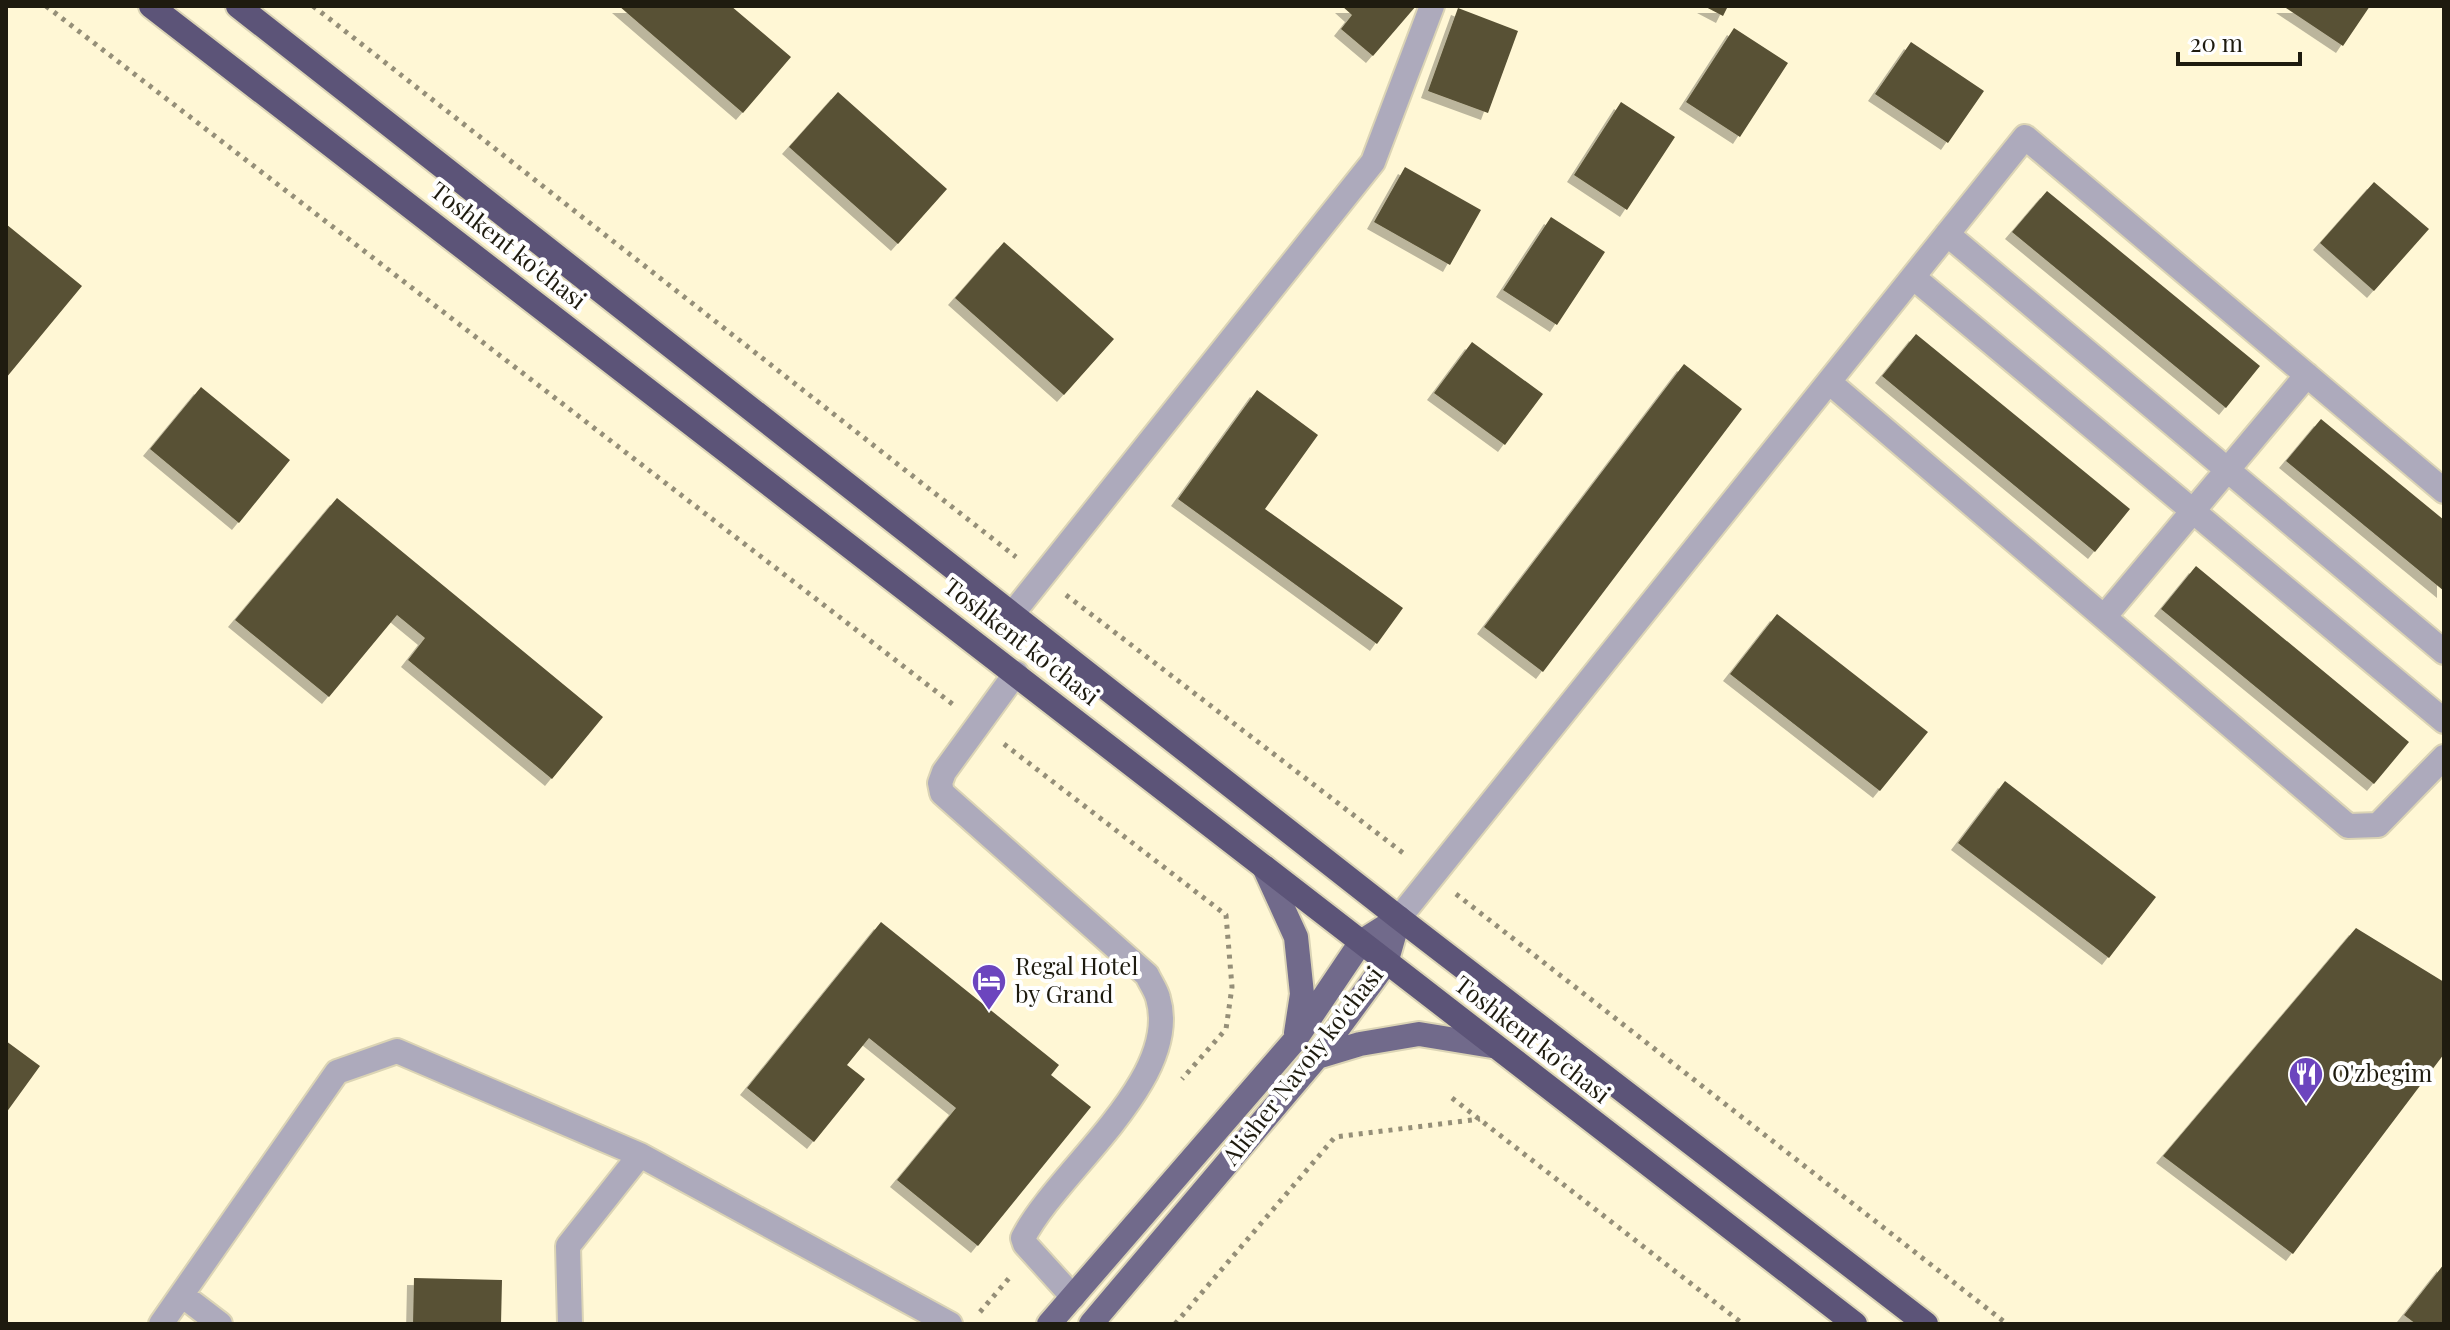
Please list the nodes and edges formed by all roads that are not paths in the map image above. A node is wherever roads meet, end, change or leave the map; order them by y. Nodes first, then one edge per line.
1 (151, 6) edge
2 (238, 6) edge
3 (1432, 6) edge
4 (1947, 234) junction
5 (1913, 277) junction
6 (2307, 375) junction
7 (1829, 382) junction
8 (2227, 470) junction
9 (2444, 491) edge
10 (2193, 511) junction
11 (1013, 613) junction
12 (2104, 617) junction
13 (2444, 652) edge
14 (1016, 673) junction
15 (2444, 721) edge
16 (2442, 768) edge
17 (1264, 867) junction
18 (1399, 918) junction
19 (1361, 942) junction
20 (1386, 963) junction
21 (1295, 1040) junction
22 (1492, 1046) junction
23 (1317, 1057) junction
24 (640, 1155) junction
25 (182, 1295) junction
26 (1073, 1297) junction
27 (161, 1324) edge
28 (220, 1324) edge
29 (570, 1324) edge
30 (950, 1324) edge
31 (1049, 1324) edge
32 (1091, 1324) edge
33 (1855, 1324) edge
34 (1926, 1324) edge

1 - 14 highway, Toshkent ko'chasi
2 - 11 highway, Toshkent ko'chasi
3 - 11 street
4 - 5 street
4 - 6 street
4 - 8 street
5 - 7 street
5 - 10 street
6 - 8 street
6 - 9 street
7 - 12 street
7 - 18 street
8 - 10 street
8 - 13 street
10 - 12 street
10 - 15 street
11 - 18 highway, Toshkent ko'chasi
12 - 16 street
14 - 17 highway, Toshkent ko'chasi
14 - 26 street
17 - 19 highway, Toshkent ko'chasi
17 - 21 main road
18 - 19 main road, Alisher Navoiy ko'chasi
18 - 20 main road, Alisher Navoiy ko'chasi
18 - 34 highway, Toshkent ko'chasi
19 - 20 highway, Toshkent ko'chasi
19 - 21 main road, Alisher Navoiy ko'chasi
20 - 22 highway, Toshkent ko'chasi
20 - 23 main road, Alisher Navoiy ko'chasi
21 - 26 main road, Alisher Navoiy ko'chasi
22 - 23 main road
22 - 33 highway, Toshkent ko'chasi
23 - 32 main road, Alisher Navoiy ko'chasi
24 - 25 street
24 - 29 street
24 - 30 street
25 - 27 street
25 - 28 street
26 - 31 main road, Alisher Navoiy ko'chasi

